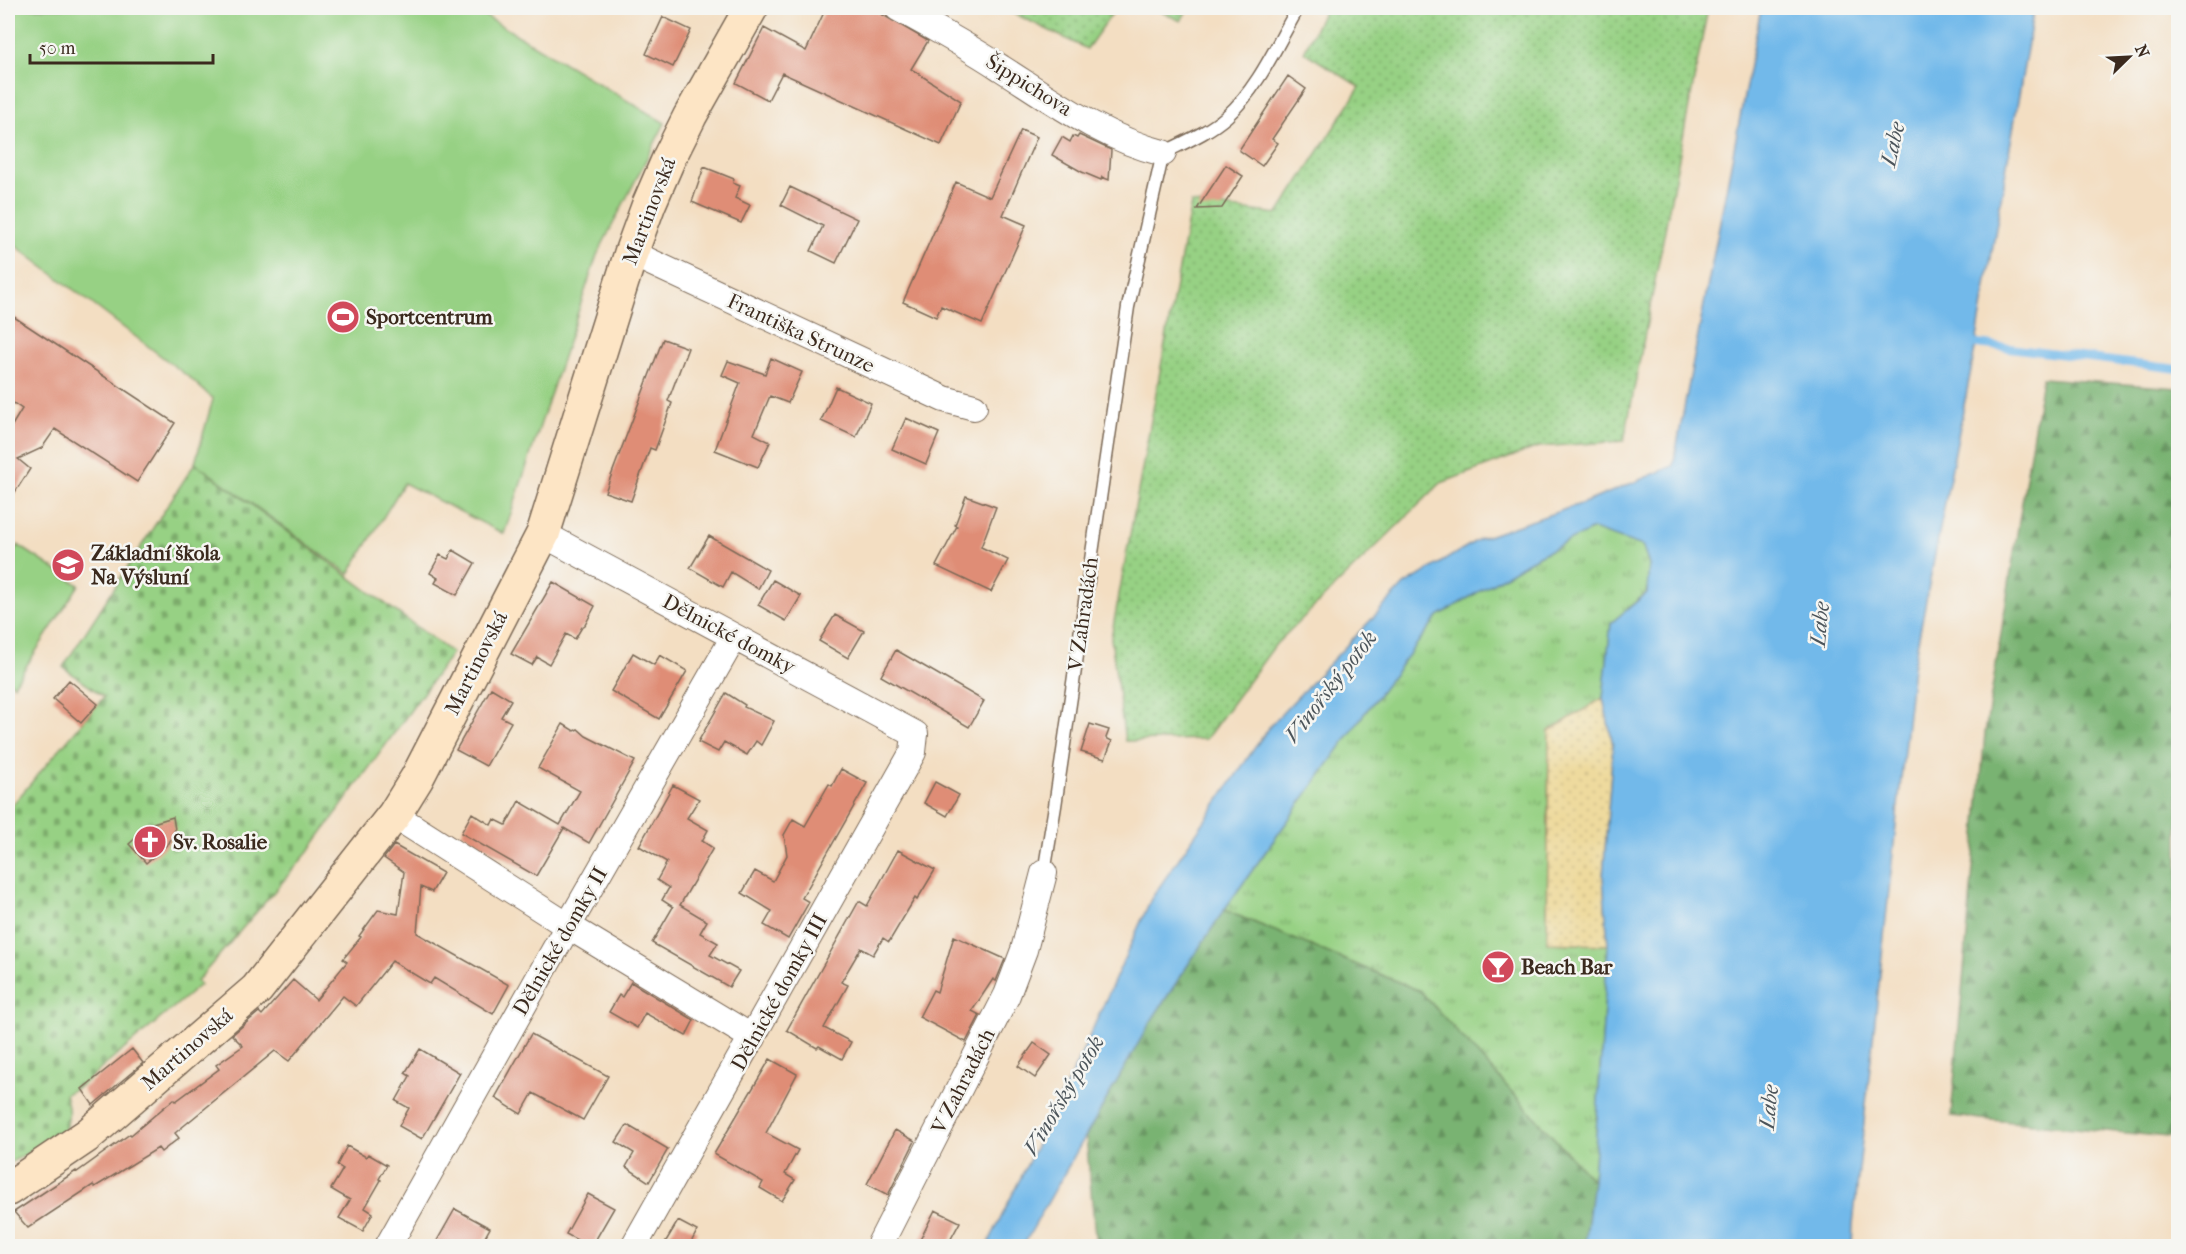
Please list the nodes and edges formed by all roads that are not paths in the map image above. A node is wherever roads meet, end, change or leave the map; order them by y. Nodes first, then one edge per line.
1 (751, 8) edge
2 (898, 8) edge
3 (1298, 8) edge
4 (1163, 153) junction
5 (631, 253) junction
6 (974, 407) dead end
7 (543, 534) junction
8 (734, 637) junction
9 (915, 734) joint
10 (394, 815) junction
11 (1044, 873) joint
12 (568, 926) junction
13 (753, 1038) junction
14 (8, 1189) edge
15 (388, 1246) edge
16 (634, 1246) edge
17 (879, 1246) edge

1 - 5 street, Martinovská
2 - 4 street, Šippichova
3 - 4 lane
4 - 11 lane, V Zahradách
5 - 6 street, Františka Strunze
5 - 7 street, Martinovská
7 - 8 street, Dělnické domky
7 - 10 street, Martinovská
8 - 9 street, Dělnické domky
8 - 12 street, Dělnické domky II
9 - 13 street, Dělnické domky III
10 - 12 street
10 - 14 street, Martinovská
11 - 17 street, V Zahradách
12 - 13 street
12 - 15 street, Dělnické domky II
13 - 16 street, Dělnické domky III

